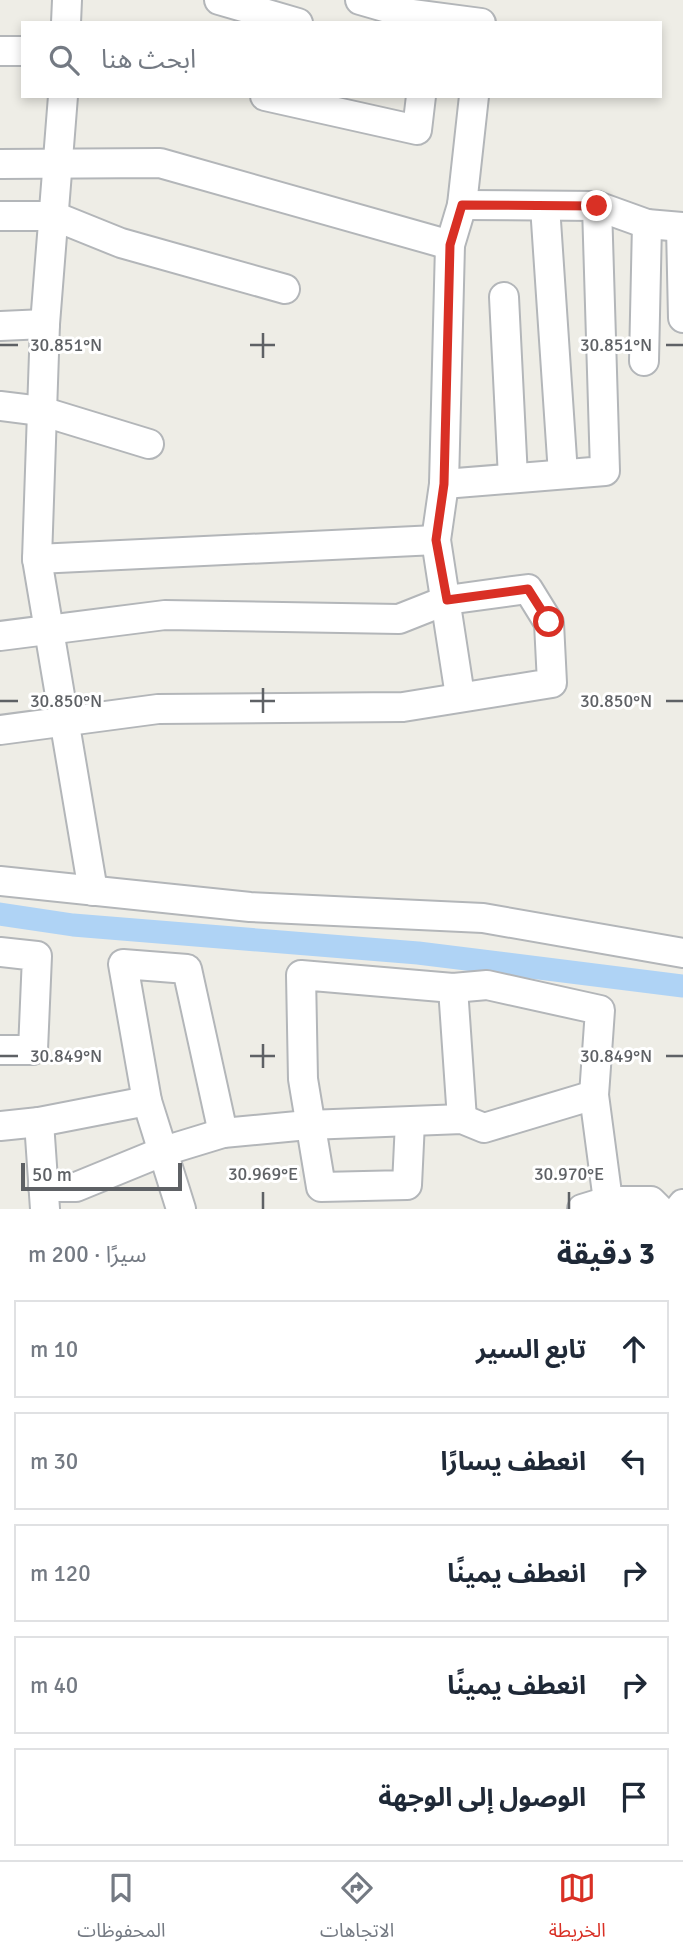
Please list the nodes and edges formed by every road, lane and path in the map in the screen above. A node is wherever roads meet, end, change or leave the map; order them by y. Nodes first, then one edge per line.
1 (67, 0) edge
2 (219, 0) edge
3 (360, 0) edge
4 (66, 21) edge
5 (291, 21) edge
6 (466, 21) edge
7 (0, 51) edge
8 (21, 51) edge
9 (63, 98) edge
10 (274, 98) edge
11 (421, 98) edge
12 (474, 98) edge
13 (0, 164) edge
14 (60, 165) junction
15 (462, 205) junction
16 (545, 206) junction
17 (597, 206) junction
18 (0, 216) edge
19 (54, 216) junction
20 (646, 224) junction
21 (682, 227) edge
22 (450, 245) junction
23 (285, 289) dead end
24 (504, 297) dead end
25 (683, 318) edge
26 (45, 324) junction
27 (0, 326) edge
28 (644, 361) dead end
29 (0, 406) edge
30 (41, 411) junction
31 (149, 444) dead end
32 (563, 474) junction
33 (513, 478) junction
34 (444, 484) junction
35 (436, 540) junction
36 (37, 559) junction
37 (447, 600) junction
38 (47, 628) junction
39 (0, 635) edge
40 (460, 696) junction
41 (63, 721) junction
42 (0, 730) edge
43 (0, 881) edge
44 (93, 891) junction
45 (0, 952) edge
46 (683, 953) edge
47 (453, 988) junction
48 (0, 1050) edge
49 (594, 1095) junction
50 (147, 1101) junction
51 (462, 1119) junction
52 (39, 1122) junction
53 (410, 1122) junction
54 (308, 1125) junction
55 (0, 1126) edge
56 (223, 1133) junction
57 (164, 1150) junction
58 (44, 1198) edge
59 (683, 1204) edge
60 (595, 1205) edge
61 (181, 1209) edge
62 (659, 1209) edge
63 (679, 1209) edge

1 - 4 street
2 - 5 street
3 - 6 street
7 - 8 street
9 - 14 street
10 - 11 street
12 - 15 street
13 - 14 street
14 - 19 street
14 - 22 street
15 - 16 street
15 - 22 street
16 - 17 street
16 - 32 street
17 - 20 street
17 - 32 street
18 - 19 street
19 - 23 street
19 - 26 street
20 - 21 street
20 - 28 street
21 - 25 street
22 - 34 street
24 - 33 street
26 - 27 street
26 - 30 street
29 - 30 street
30 - 31 street
30 - 36 street
32 - 33 street
33 - 34 street
34 - 35 street
35 - 36 street
35 - 37 street
36 - 38 street
37 - 38 street
37 - 40 street
37 - 40 street
38 - 39 street
38 - 41 street
40 - 41 street
41 - 42 street
41 - 44 street
43 - 44 street
44 - 46 street
45 - 48 street
47 - 49 street
47 - 51 street
47 - 54 street
49 - 51 street
49 - 60 street
50 - 52 street
50 - 56 street
50 - 57 street
51 - 53 street
52 - 55 street
52 - 58 street
53 - 54 street
53 - 54 street
54 - 56 street
56 - 57 street
57 - 58 street
57 - 61 street
59 - 63 street
60 - 62 street

